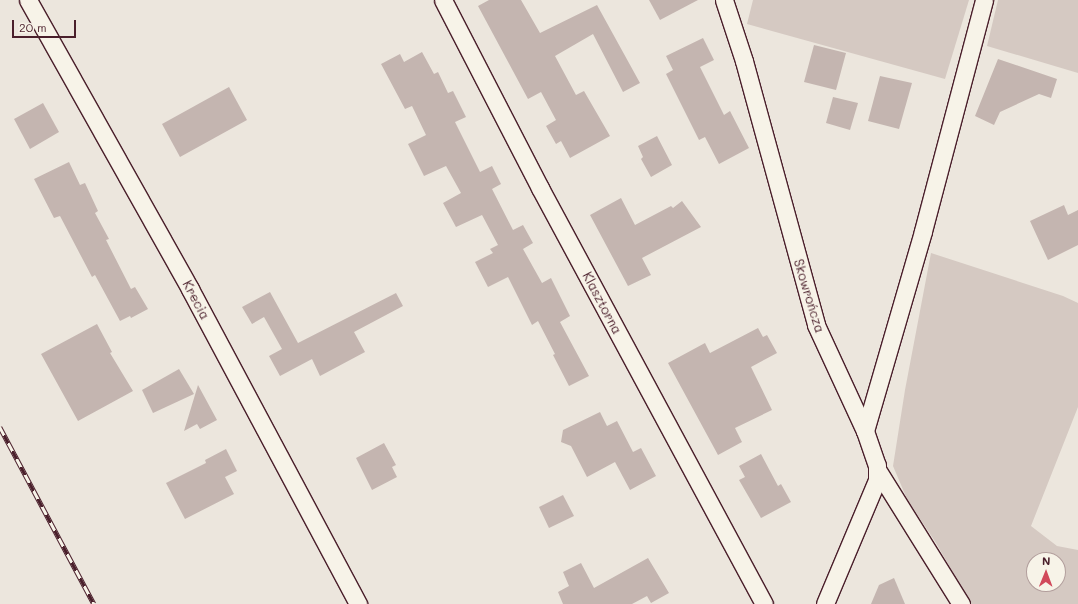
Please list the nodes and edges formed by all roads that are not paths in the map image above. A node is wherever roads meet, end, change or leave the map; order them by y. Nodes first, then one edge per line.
1 (28, 0) edge
2 (443, 0) edge
3 (724, 0) edge
4 (984, 0) edge
5 (865, 431) junction
6 (878, 471) junction
7 (358, 604) edge
8 (764, 604) edge
9 (825, 604) edge
10 (961, 604) edge

1 - 7 street, Krecia
2 - 8 street, Klasztorna
3 - 5 street, Skowrończa
4 - 5 street
5 - 6 street, Skowrończa
6 - 9 street
6 - 10 street, Skowrończa

